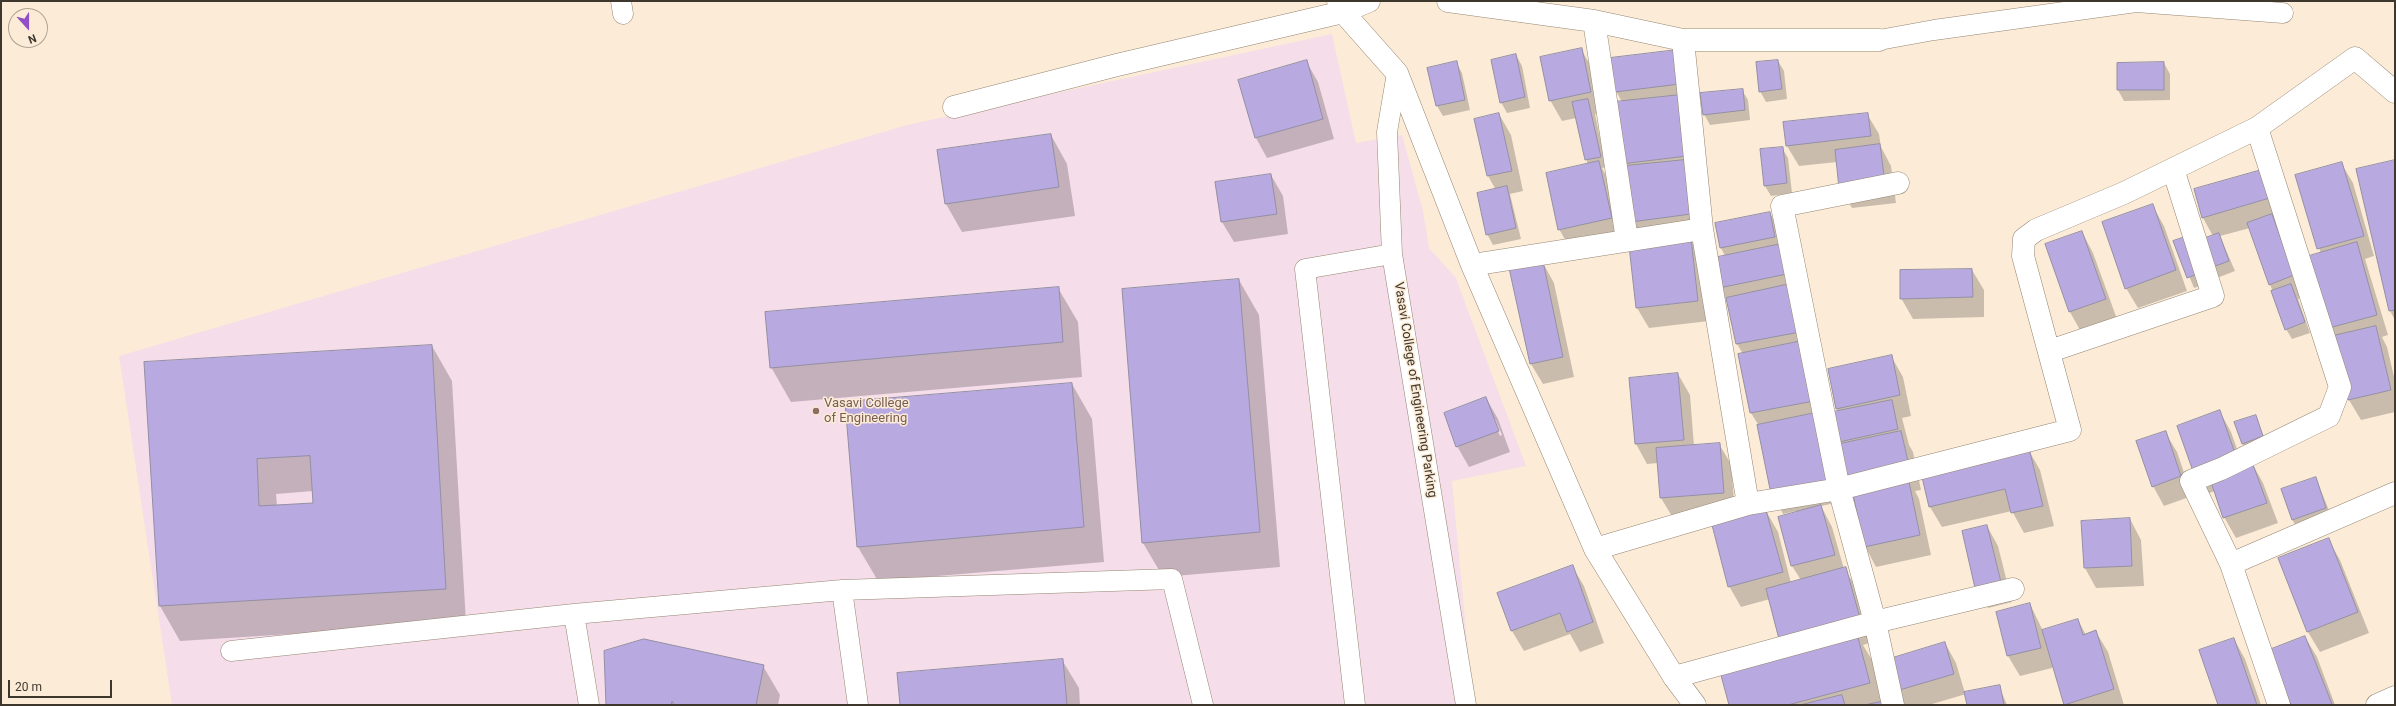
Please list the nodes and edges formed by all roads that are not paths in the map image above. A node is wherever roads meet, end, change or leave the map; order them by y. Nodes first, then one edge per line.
1 (1370, 1) edge
2 (1448, 1) edge
3 (1341, 6) edge
4 (2283, 13) dead end
5 (1594, 21) junction
6 (1683, 40) junction
7 (1879, 40) joint
8 (1397, 73) junction
9 (2395, 92) edge
10 (954, 107) dead end
11 (2257, 128) junction
12 (2173, 169) junction
13 (1898, 183) dead end
14 (1702, 229) junction
15 (1627, 240) junction
16 (1392, 254) junction
17 (1472, 265) junction
18 (2050, 351) junction
19 (1839, 489) junction
20 (2395, 493) edge
21 (1748, 504) junction
22 (1595, 549) junction
23 (2231, 564) junction
24 (2013, 589) dead end
25 (842, 590) junction
26 (574, 614) junction
27 (1875, 622) junction
28 (231, 651) dead end
29 (1674, 677) junction
30 (2395, 697) edge
31 (589, 705) edge
32 (858, 705) edge
33 (1203, 705) edge
34 (1355, 705) edge
35 (1466, 705) edge
36 (1695, 705) edge
37 (1893, 705) edge
38 (2279, 705) edge
39 (2377, 705) edge

1 - 3 street
2 - 5 street
3 - 8 street
3 - 10 street
4 - 7 lane
5 - 6 street
5 - 15 street
6 - 7 street
6 - 14 street
8 - 16 lane, Vasavi College of Engineering Parking
8 - 17 street
9 - 11 street
11 - 12 street
11 - 23 street
12 - 18 street
12 - 18 street
13 - 19 street
14 - 15 street
14 - 21 street
15 - 17 street
16 - 34 lane
16 - 35 lane, Vasavi College of Engineering Parking
17 - 22 street
18 - 19 street
19 - 21 street
19 - 27 street
20 - 23 street
21 - 22 street
22 - 29 street
23 - 38 street
24 - 27 street
25 - 26 lane
25 - 32 lane
25 - 33 lane
26 - 28 lane
26 - 31 lane
27 - 29 street
27 - 37 street
29 - 36 street
30 - 39 street

